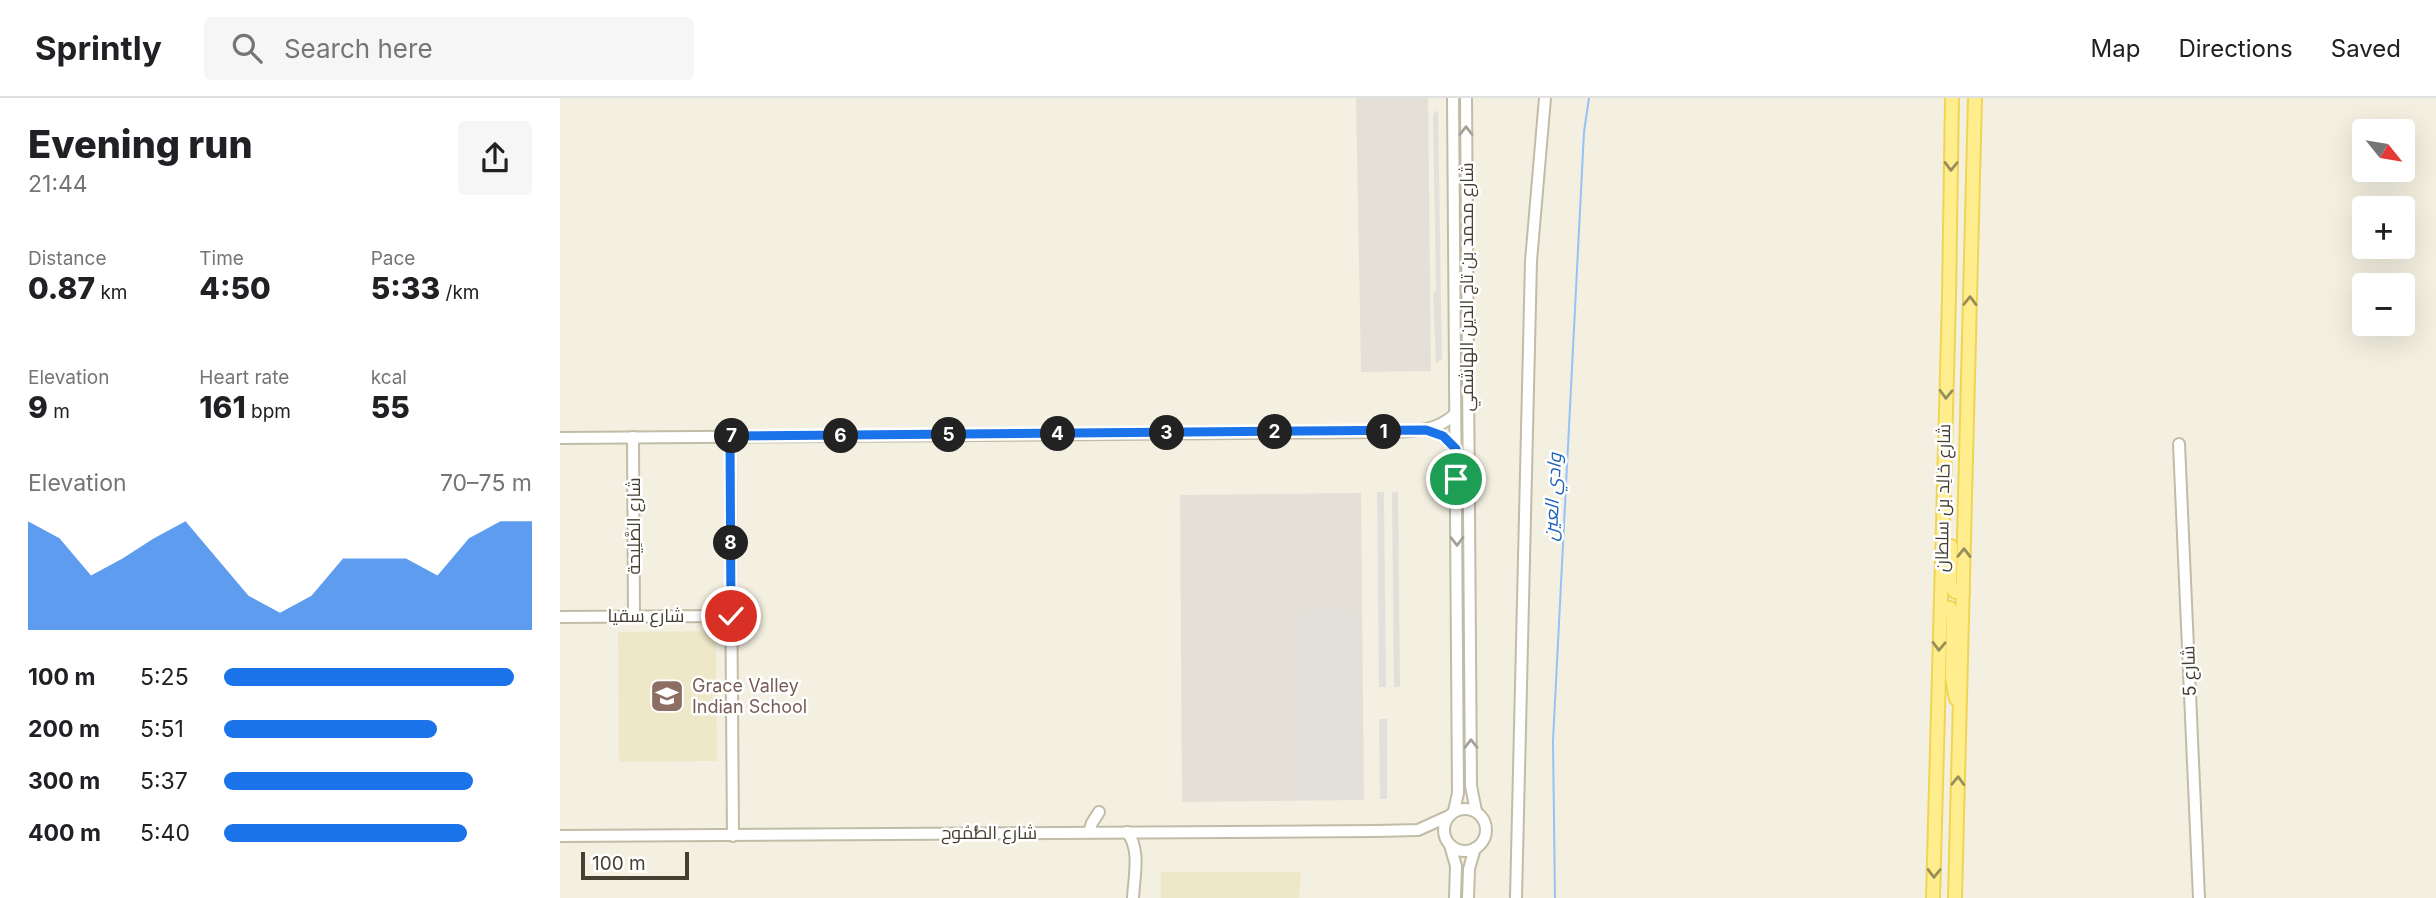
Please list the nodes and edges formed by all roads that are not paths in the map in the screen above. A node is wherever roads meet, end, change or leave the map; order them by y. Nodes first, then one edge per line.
1 (1453, 98) edge
2 (1466, 98) edge
3 (1545, 98) edge
4 (1952, 98) edge
5 (1975, 98) edge
6 (1455, 414) junction
7 (1426, 430) junction
8 (730, 436) junction
9 (633, 437) junction
10 (560, 438) edge
11 (2179, 444) dead end
12 (1456, 449) junction
13 (1944, 487) junction
14 (1963, 592) junction
15 (1941, 606) junction
16 (634, 616) junction
17 (731, 616) junction
18 (560, 617) edge
19 (1961, 713) junction
20 (1476, 811) junction
21 (1100, 812) dead end
22 (1451, 813) junction
23 (1418, 830) junction
24 (1090, 832) junction
25 (1126, 832) junction
26 (1151, 832) junction
27 (560, 836) edge
28 (733, 836) junction
29 (1448, 843) junction
30 (1475, 848) junction
31 (1136, 851) junction
32 (1133, 898) edge
33 (1455, 898) edge
34 (1468, 898) edge
35 (1516, 898) edge
36 (1933, 898) edge
37 (1955, 898) edge
38 (2199, 898) edge

1 - 6 street, شارع محمد بن تاج الدين الهاشمي
20 -> 2 street, شارع محمد بن تاج الدين الهاشمي
3 - 35 street
4 -> 13 main road, شارع خالِد بن سلطان
14 -> 5 main road, شارع خالِد بن سلطان
6 - 7 street
6 - 12 street, شارع محمد بن تاج الدين الهاشمي
7 - 8 street
7 - 12 street
8 - 9 street
8 - 17 street
9 - 10 street
9 - 16 street, شارع الصَّلِيحة
11 - 38 street, شارع 5
12 -> 22 street, شارع محمد بن تاج الدين الهاشمي
13 - 14 main road
13 - 15 main road, شارع خالِد بن سلطان
14 - 19 main road, شارع خالِد بن سلطان
15 - 19 main road
15 -> 36 main road, شارع خالِد بن سلطان
16 - 17 street, شارع سقيا
16 - 18 street, شارع سقيا
17 - 28 street
37 -> 19 main road, شارع خالِد بن سلطان
20 - 22 street
20 - 30 street
21 - 24 street
22 - 23 street, شارع الطُّمُوح
22 - 29 street
23 - 26 street, شارع الطُّمُوح
23 - 29 street, شارع الطُّمُوح
24 - 25 street, شارع الطُّمُوح
24 - 28 street, شارع الطُّمُوح
25 - 26 street, شارع الطُّمُوح
25 - 31 street
26 - 31 street
27 - 28 street, شارع الطُّمُوح
29 - 30 street
29 - 33 street
30 - 34 street
31 - 32 street

